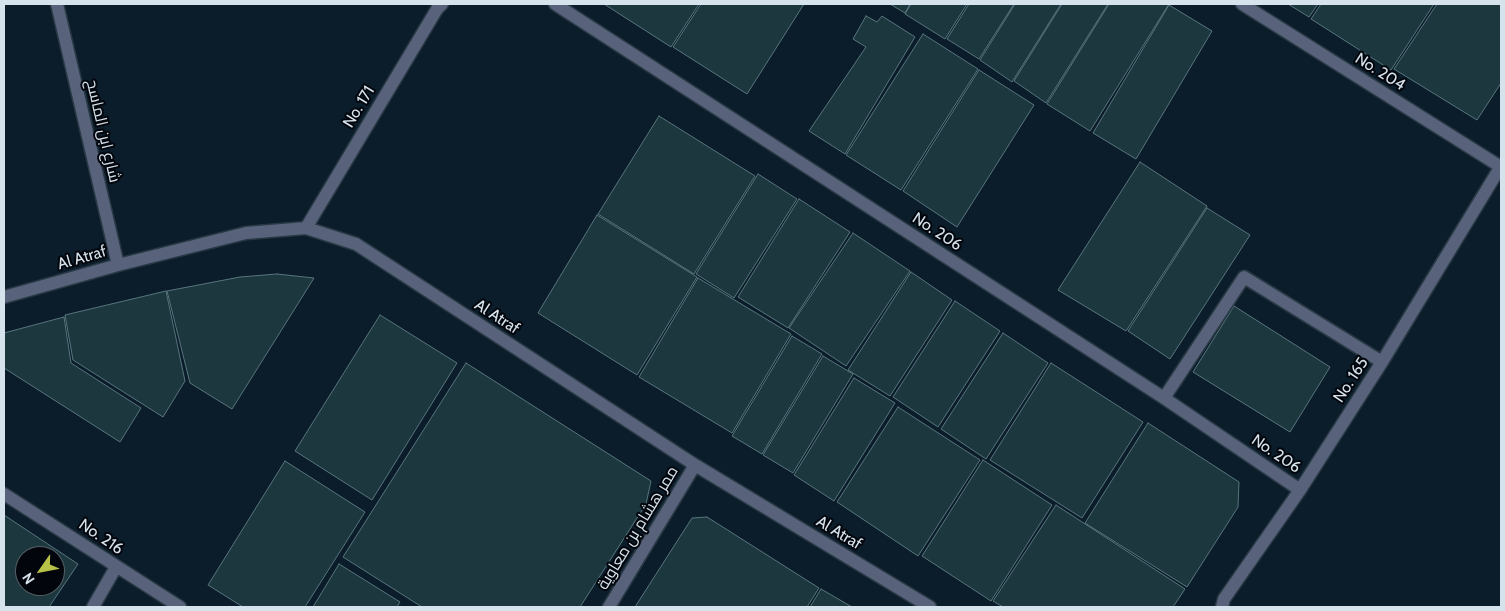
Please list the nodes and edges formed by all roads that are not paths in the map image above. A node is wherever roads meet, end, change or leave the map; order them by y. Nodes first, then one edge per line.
1 (57, 4) edge
2 (442, 4) edge
3 (555, 4) edge
4 (1242, 4) edge
5 (1501, 167) edge
6 (306, 228) junction
7 (118, 265) junction
8 (4, 297) edge
9 (1382, 362) junction
10 (1164, 398) junction
11 (695, 465) junction
12 (1300, 490) junction
13 (4, 494) edge
14 (116, 567) junction
15 (1220, 604) edge
16 (92, 607) edge
17 (180, 607) edge
18 (609, 607) edge
19 (930, 607) edge

1 - 7 street, شارع ابن الماسح
2 - 6 street, No. 171
3 - 10 street, No. 206
4 - 5 street, No. 204
5 - 9 street, No. 165
6 - 7 street, Al Atraf
6 - 11 street, Al Atraf
7 - 8 street, Al Atraf
9 - 10 street
9 - 12 street, No. 165
10 - 12 street, No. 206
11 - 18 street, ممر هشام بن معاوية
11 - 19 street, Al Atraf
12 - 15 street, No. 165
13 - 14 street, No. 216
14 - 16 street
14 - 17 street, No. 216

